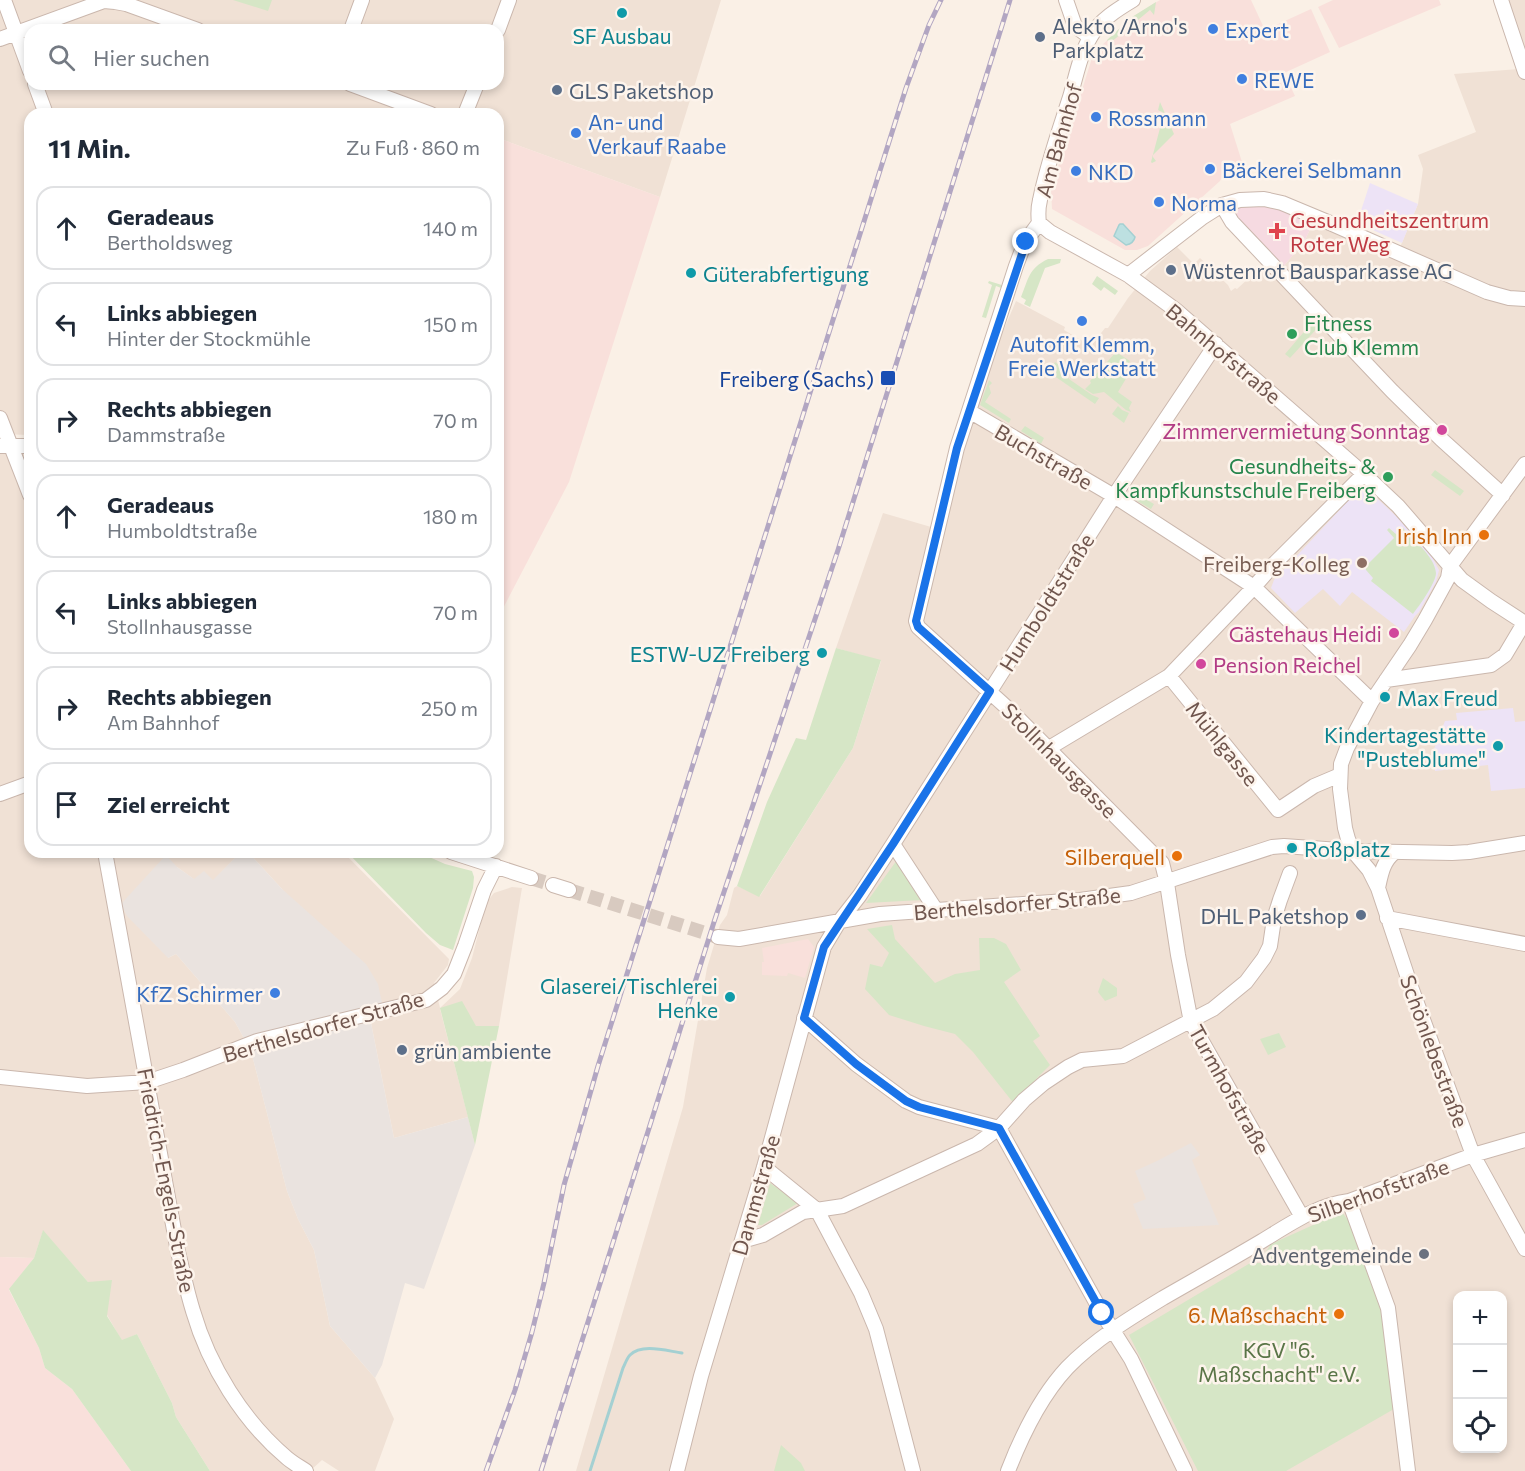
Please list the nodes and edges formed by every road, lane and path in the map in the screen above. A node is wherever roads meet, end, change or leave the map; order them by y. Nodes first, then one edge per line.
1 (4, 0) edge
2 (362, 0) edge
3 (510, 0) edge
4 (1066, 0) edge
5 (1133, 0) edge
6 (1501, 2) edge
7 (41, 24) edge
8 (181, 24) edge
9 (353, 24) edge
10 (500, 24) edge
11 (24, 30) edge
12 (16, 33) junction
13 (1090, 37) junction
14 (0, 39) edge
15 (24, 55) edge
16 (1525, 72) edge
17 (37, 90) edge
18 (366, 90) edge
19 (475, 90) edge
20 (44, 108) edge
21 (415, 108) edge
22 (467, 108) edge
23 (1222, 205) junction
24 (1040, 223) junction
25 (1128, 275) junction
26 (1525, 298) edge
27 (1216, 344) junction
28 (969, 411) junction
29 (0, 418) edge
30 (5, 446) edge
31 (24, 446) edge
32 (1525, 464) edge
33 (1364, 474) junction
34 (24, 483) edge
35 (1503, 495) junction
36 (1114, 496) junction
37 (1450, 566) junction
38 (1254, 587) junction
39 (916, 621) joint
40 (1525, 623) edge
41 (1169, 676) junction
42 (1386, 680) junction
43 (990, 691) junction
44 (1372, 702) junction
45 (1049, 748) junction
46 (1340, 775) junction
47 (24, 785) edge
48 (0, 794) edge
49 (1525, 843) edge
50 (893, 844) junction
51 (1353, 851) junction
52 (1395, 852) junction
53 (106, 858) edge
54 (470, 858) edge
55 (496, 866) junction
56 (1290, 873) dead end
57 (531, 878) tunnel mouth
58 (1167, 882) junction
59 (553, 885) tunnel mouth
60 (1378, 888) junction
61 (569, 890) tunnel mouth
62 (936, 910) junction
63 (1387, 918) junction
64 (839, 922) junction
65 (718, 937) tunnel mouth
66 (1525, 944) edge
67 (804, 1018) junction
68 (1191, 1022) junction
69 (0, 1077) edge
70 (147, 1082) junction
71 (999, 1128) junction
72 (1525, 1140) edge
73 (1473, 1155) junction
74 (764, 1167) junction
75 (1349, 1201) junction
76 (817, 1210) junction
77 (1302, 1217) junction
78 (742, 1240) junction
79 (1525, 1250) edge
80 (1112, 1330) junction
81 (306, 1471) edge
82 (677, 1471) edge
83 (913, 1471) edge
84 (1008, 1471) edge
85 (1185, 1471) edge
86 (1408, 1471) edge

1 - 12 street
2 - 9 street
3 - 10 street
4 - 13 street
5 - 13 street, Am Bahnhof
6 - 16 street
7 - 8 street
11 - 12 street
12 - 14 street
12 - 15 street
13 - 24 street, Am Bahnhof
17 - 20 street
18 - 21 street
19 - 22 street
23 - 25 street
23 - 26 street
23 - 35 street
24 - 25 street, Bahnhofstraße
24 - 28 street, Am Bahnhof
25 - 27 street, Bahnhofstraße
27 - 33 street, Bahnhofstraße
27 - 36 street, Humboldtstraße
28 - 36 street, Buchstraße
28 - 39 street, Am Bahnhof
29 - 30 street
30 - 31 street
30 - 34 street
32 - 35 street
33 - 37 street, Bahnhofstraße
33 - 38 street
35 - 37 street
36 - 38 street, Buchstraße
36 - 43 street, Humboldtstraße
37 - 40 street, Bahnhofstraße
37 - 42 street
38 - 41 street
38 - 44 street, Buchstraße
39 - 43 street, Stollnhausgasse
40 - 42 street
41 - 45 street
41 - 46 street, Mühlgasse
42 - 44 street
43 - 45 street, Stollnhausgasse
43 - 50 street, Humboldtstraße
44 - 46 street
45 - 58 street, Stollnhausgasse
46 - 51 street
47 - 48 street
49 - 52 street, Berthelsdorfer Straße
50 - 62 street
50 - 64 street, Humboldtstraße
51 - 52 street, Berthelsdorfer Straße
51 - 58 street, Berthelsdorfer Straße
51 - 60 street, Schönlebestraße
52 - 60 street
53 - 70 street, Friedrich-Engels-Straße
54 - 55 street
55 - 57 street
55 - 70 street, Berthelsdorfer Straße
56 - 68 street
58 - 62 street, Berthelsdorfer Straße
58 - 68 street, Turmhofstraße
59 - 61 street
60 - 63 street, Schönlebestraße
62 - 64 street, Berthelsdorfer Straße
63 - 66 street
63 - 73 street, Schönlebestraße
64 - 65 street, Berthelsdorfer Straße
64 - 67 street, Dammstraße
67 - 71 street
67 - 74 street, Dammstraße
68 - 71 street
68 - 77 street, Turmhofstraße
69 - 70 street, Berthelsdorfer Straße
70 - 81 street, Friedrich-Engels-Straße
71 - 76 street
71 - 80 street
72 - 73 street, Silberhofstraße
73 - 75 street, Silberhofstraße
73 - 79 street, Schönlebestraße
74 - 76 street
74 - 78 street, Dammstraße
75 - 77 street, Silberhofstraße
75 - 86 street
76 - 78 street
76 - 83 street
77 - 80 street, Silberhofstraße
78 - 82 street, Dammstraße
80 - 84 street, Silberhofstraße
80 - 85 street

